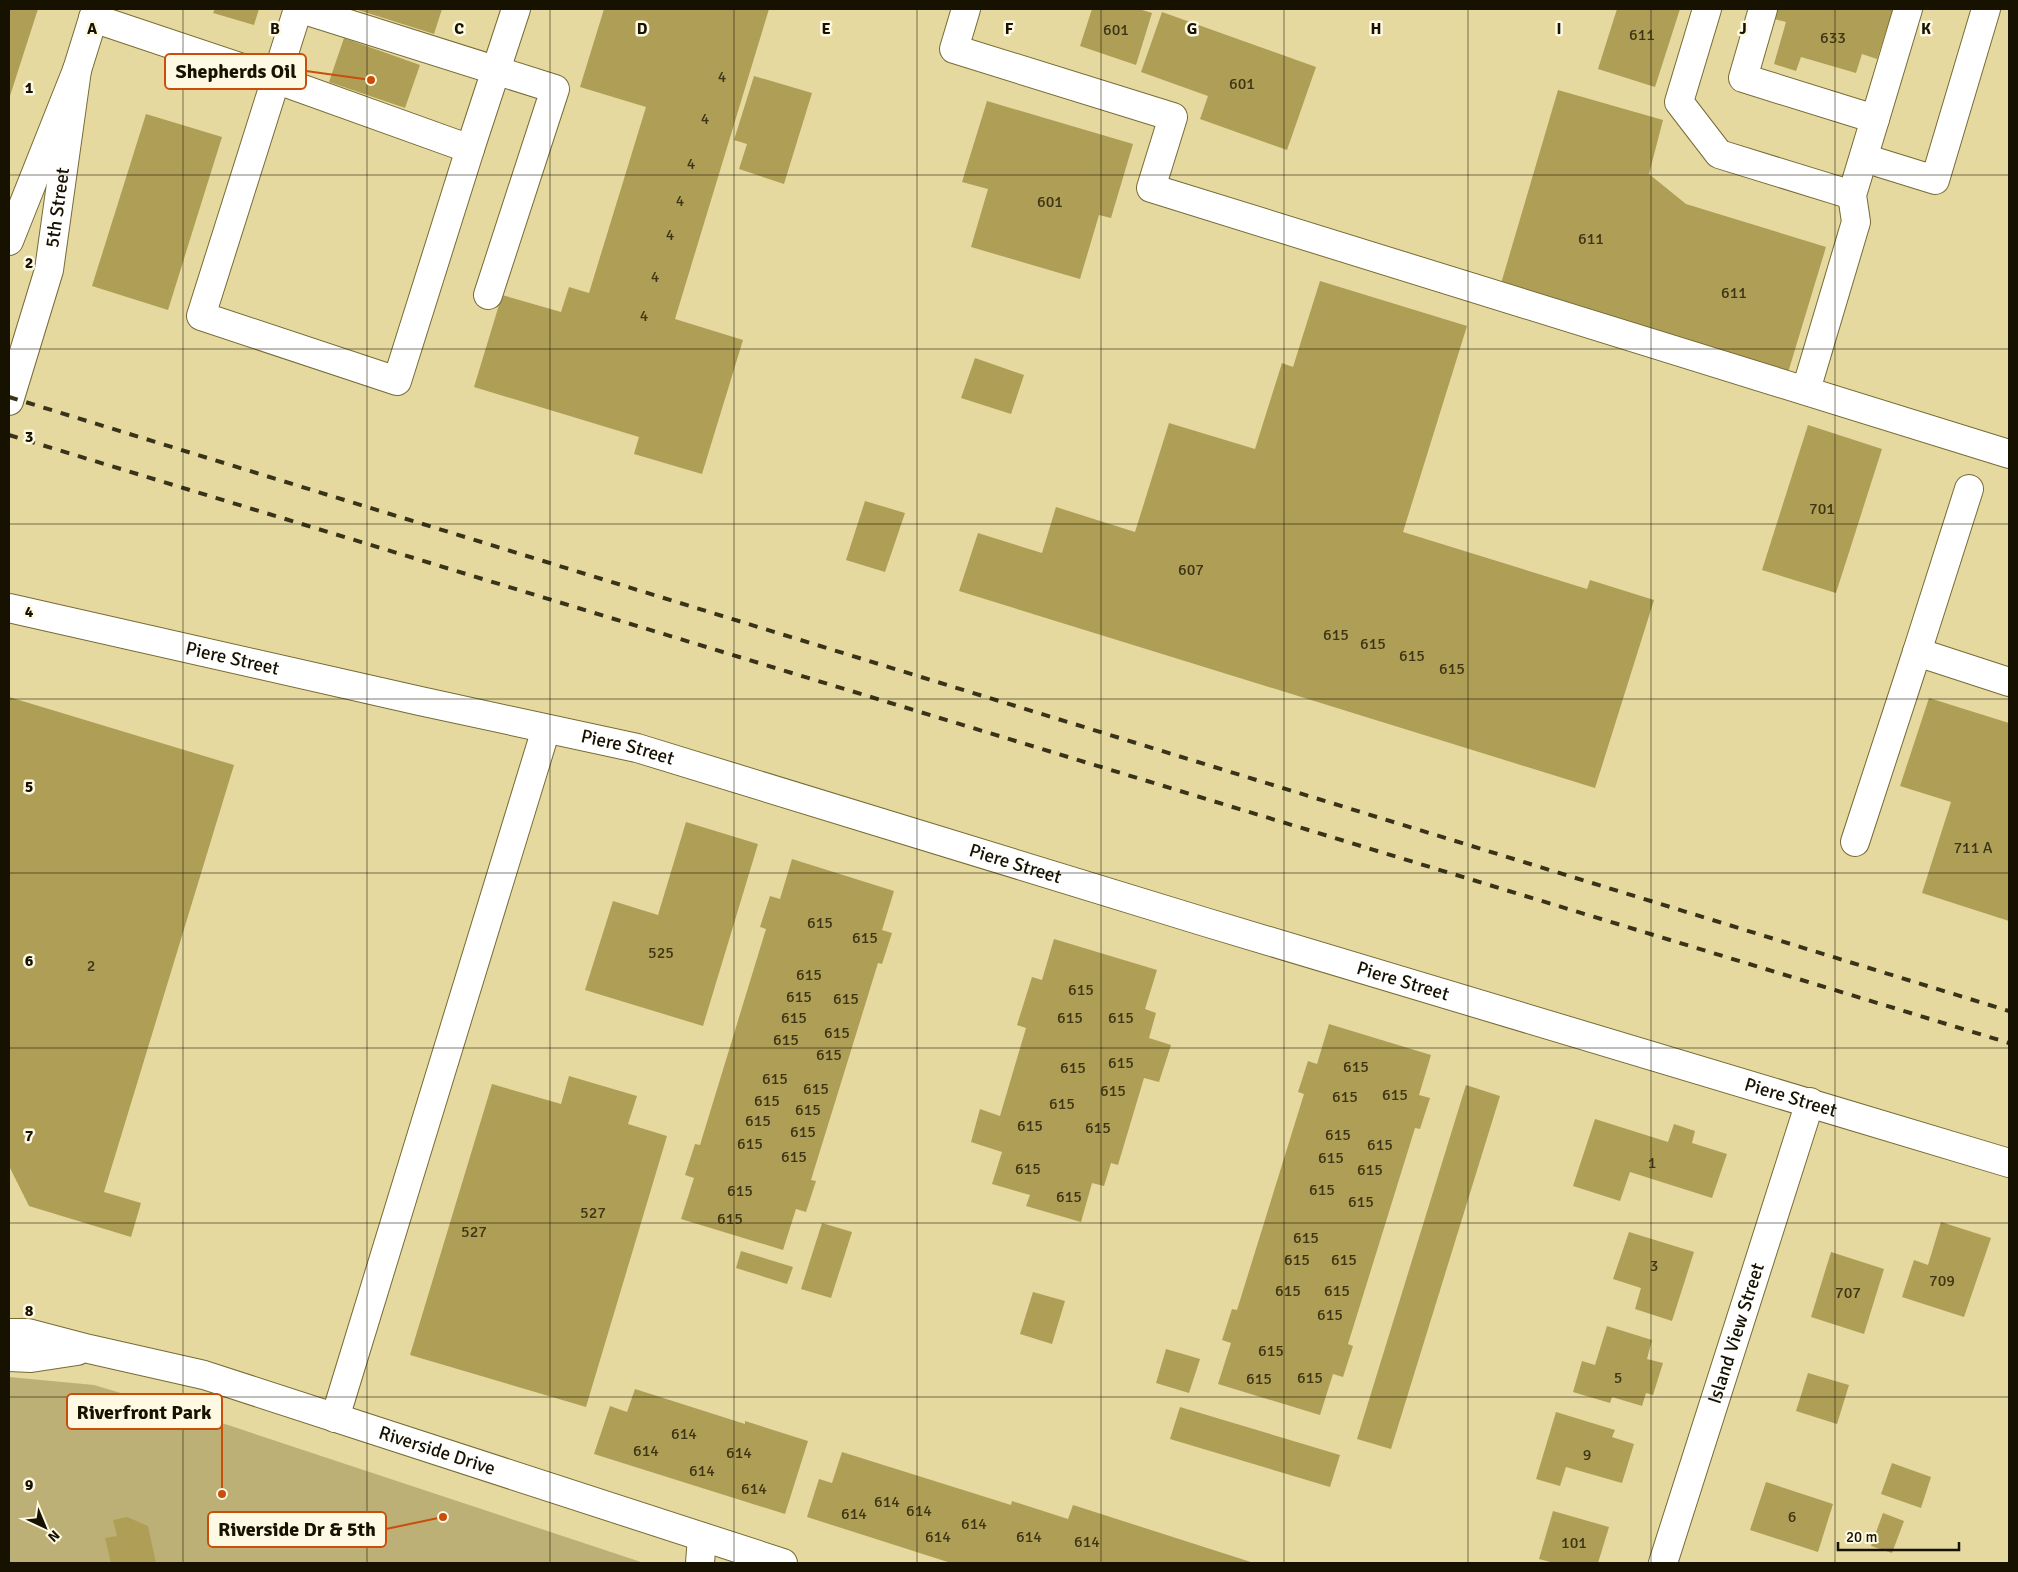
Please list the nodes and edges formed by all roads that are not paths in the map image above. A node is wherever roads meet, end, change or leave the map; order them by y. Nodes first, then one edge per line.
1 (299, 9) edge
2 (516, 9) edge
3 (966, 9) edge
4 (1707, 9) edge
5 (1763, 9) edge
6 (1908, 9) edge
7 (1986, 9) edge
8 (95, 13) edge
9 (77, 70) junction
10 (497, 71) junction
11 (275, 79) junction
12 (1875, 120) junction
13 (470, 149) junction
14 (1864, 158) junction
15 (1852, 195) junction
16 (9, 240) edge
17 (488, 295) dead end
18 (1806, 390) junction
19 (9, 401) edge
20 (2009, 454) edge
21 (1969, 489) dead end
22 (9, 608) edge
23 (1917, 652) junction
24 (2009, 682) edge
25 (546, 729) junction
26 (1855, 842) dead end
27 (1810, 1102) junction
28 (2009, 1164) edge
29 (9, 1332) edge
30 (89, 1349) junction
31 (9, 1358) edge
32 (335, 1418) junction
33 (701, 1550) edge
34 (783, 1563) edge
35 (1664, 1563) edge

1 - 10 street
1 - 11 street
2 - 10 street
3 - 18 street
4 - 15 street
5 - 12 street
6 - 12 street
7 - 14 street
8 - 9 street, 5th Street
8 - 11 street
9 - 16 street, 5th Street
9 - 19 street, 5th Street
10 - 13 street
10 - 17 street
11 - 13 street
11 - 13 street
12 - 14 street
14 - 15 street
15 - 18 street
18 - 20 street
21 - 23 street
22 - 25 street, Piere Street
23 - 24 street
23 - 26 street
25 - 27 street, Piere Street
25 - 32 street
27 - 28 street, Piere Street
27 - 35 street, Island View Street
29 - 30 street, Riverside Drive
30 - 31 street, Riverside Drive
30 - 32 street, Riverside Drive
32 - 33 street, Riverside Drive
33 - 34 street, Riverside Drive

